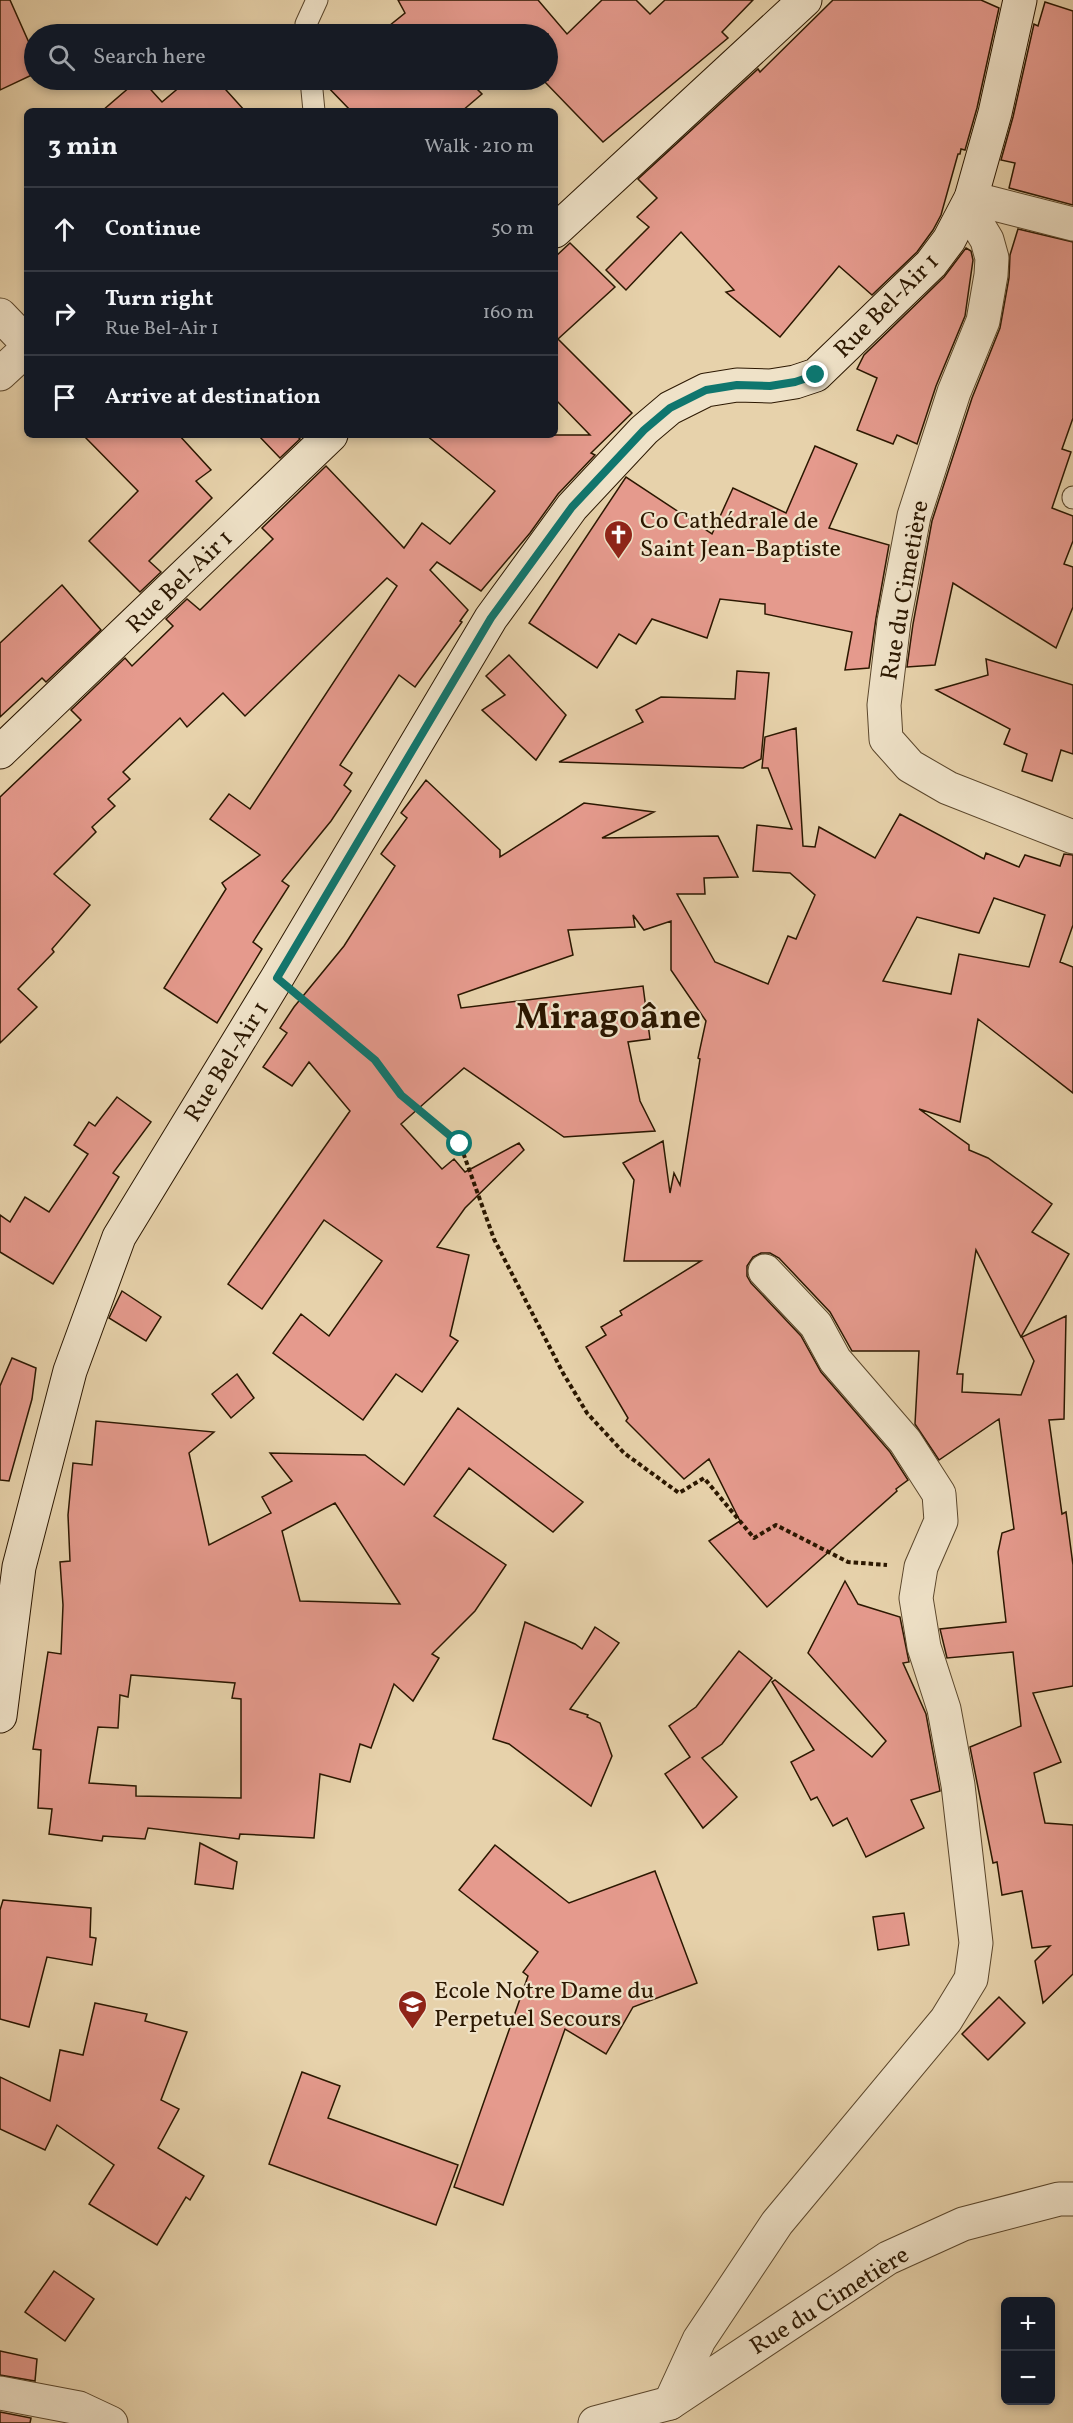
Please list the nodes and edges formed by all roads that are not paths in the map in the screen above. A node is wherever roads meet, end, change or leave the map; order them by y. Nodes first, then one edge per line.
1 (317, 0) edge
2 (805, 0) edge
3 (1020, 0) edge
4 (306, 24) edge
5 (312, 90) edge
6 (314, 108) edge
7 (968, 204) junction
8 (1073, 224) edge
9 (558, 228) edge
10 (0, 315) edge
11 (24, 340) edge
12 (24, 352) edge
13 (0, 374) edge
14 (328, 438) edge
15 (0, 752) edge
16 (1073, 837) edge
17 (765, 1271) dead end
18 (0, 1716) edge
19 (1073, 2199) edge
20 (0, 2393) edge
21 (670, 2403) junction
22 (111, 2423) edge
23 (595, 2423) edge

1 - 4 lane
2 - 9 street
3 - 7 street, Rue Bel-Air 1
5 - 6 lane
7 - 8 street
7 - 16 street, Rue du Cimetière
7 - 18 street, Rue Bel-Air 1
10 - 11 street
12 - 13 street
14 - 15 street, Rue Bel-Air 1
17 - 21 street
19 - 21 street, Rue du Cimetière
20 - 22 street
21 - 23 street, Rue du Cimetière

